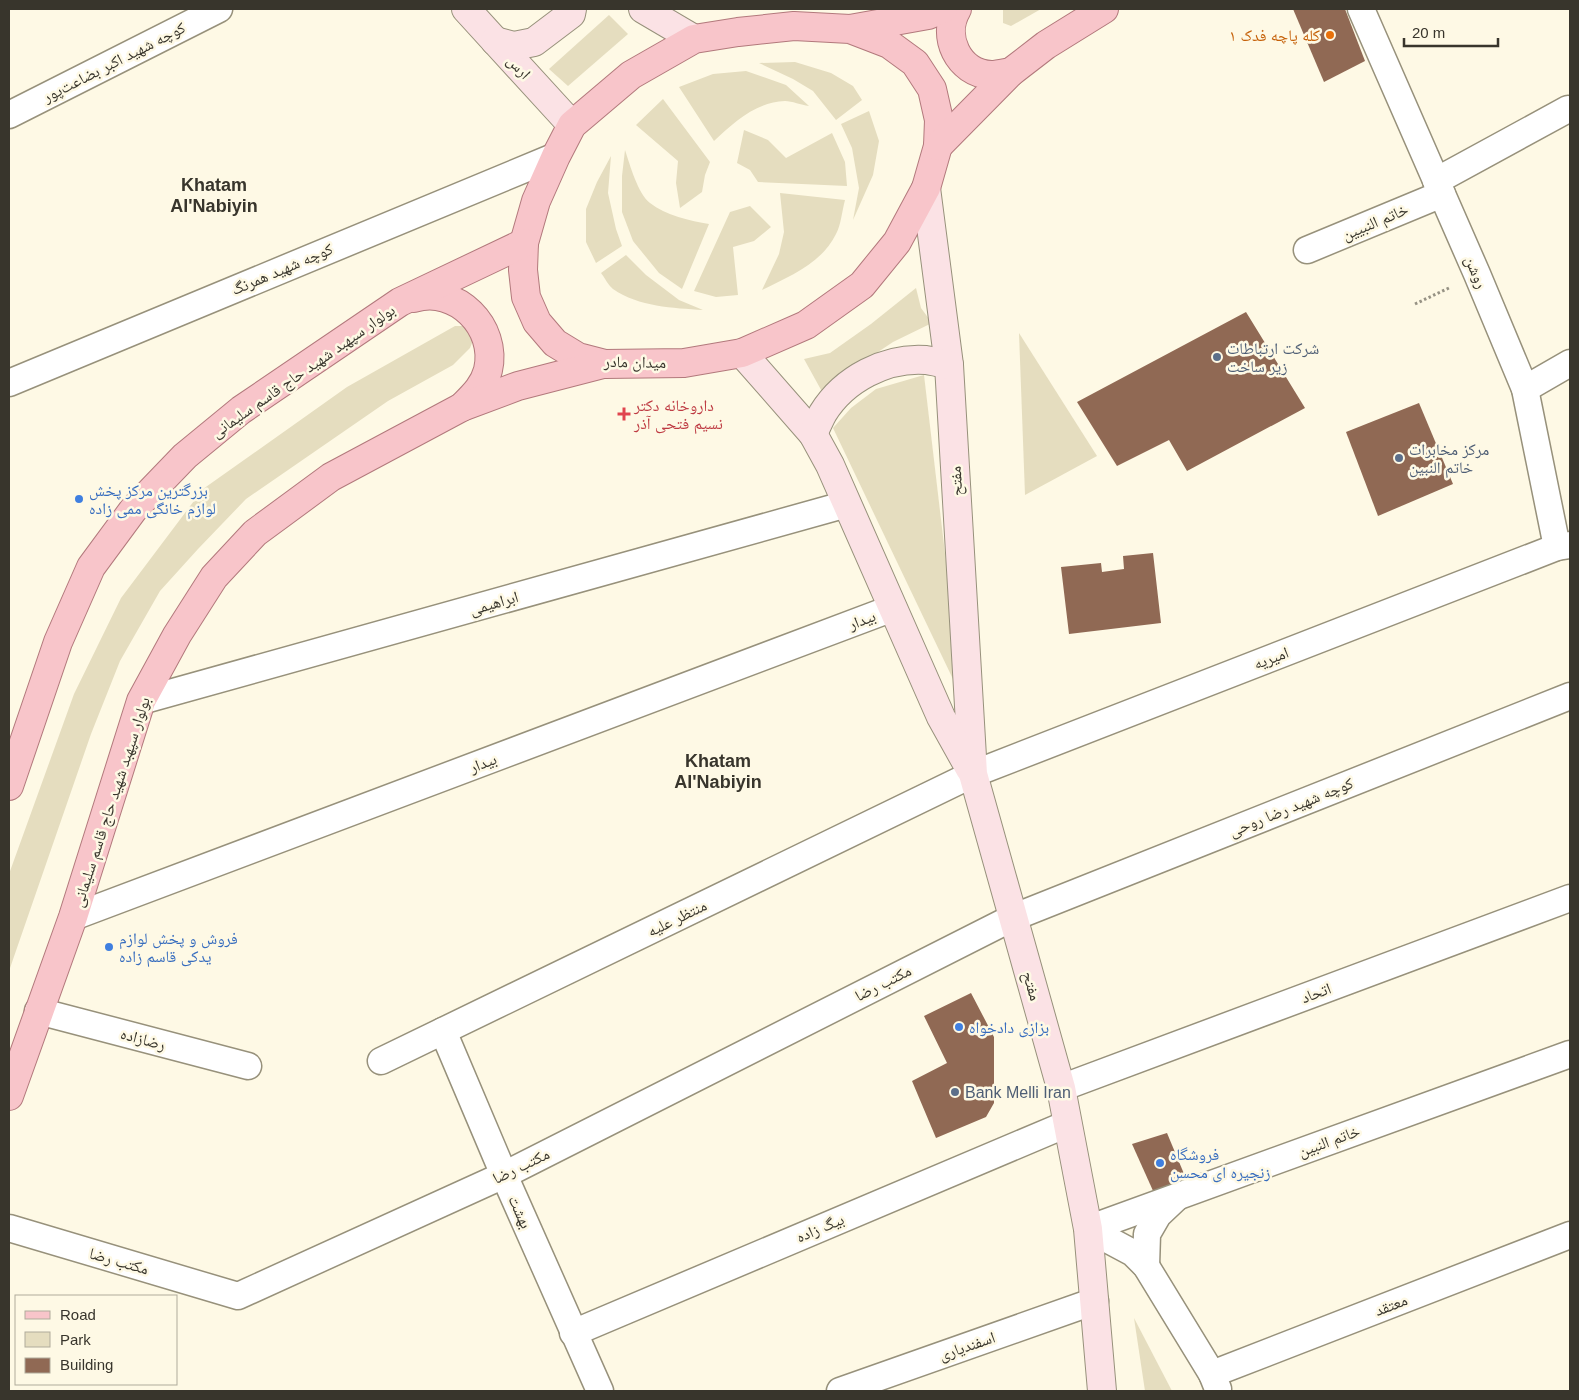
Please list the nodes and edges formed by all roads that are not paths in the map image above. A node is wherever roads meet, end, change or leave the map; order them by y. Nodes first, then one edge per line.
1 (219, 9) edge
2 (466, 9) edge
3 (572, 9) edge
4 (643, 9) edge
5 (943, 9) edge
6 (957, 9) edge
7 (1104, 9) edge
8 (1361, 9) edge
9 (850, 30) junction
10 (694, 39) junction
11 (494, 41) junction
12 (1011, 72) junction
13 (1568, 109) dead end
14 (9, 115) edge
15 (572, 125) junction
16 (938, 146) junction
17 (556, 156) junction
18 (1439, 187) junction
19 (926, 188) junction
20 (524, 243) junction
21 (1308, 250) dead end
22 (400, 302) junction
23 (742, 353) junction
24 (1570, 363) edge
25 (605, 364) junction
26 (949, 365) junction
27 (9, 382) edge
28 (1525, 389) junction
29 (462, 407) junction
30 (813, 434) junction
31 (847, 504) junction
32 (1563, 546) edge
33 (893, 608) junction
34 (1570, 696) edge
35 (142, 701) junction
36 (15, 752) edge
37 (973, 774) junction
38 (9, 786) edge
39 (1570, 898) edge
40 (73, 917) junction
41 (1012, 918) junction
42 (38, 1012) junction
43 (443, 1031) junction
44 (1570, 1054) edge
45 (381, 1061) dead end
46 (248, 1066) dead end
47 (1061, 1088) junction
48 (9, 1096) edge
49 (1067, 1124) junction
50 (504, 1175) junction
51 (1178, 1196) junction
52 (9, 1228) edge
53 (1088, 1229) junction
54 (1570, 1235) edge
55 (1146, 1266) junction
56 (1095, 1301) junction
57 (573, 1333) junction
58 (1215, 1383) edge
59 (600, 1391) edge
60 (840, 1391) edge
61 (1102, 1391) edge

1 - 14 street, کوچه شهید اکبر بضاعت‌پور
2 - 11 main road, ارس
3 - 11 main road
4 - 10 main road
5 - 9 main road
6 - 12 main road
7 - 12 main road
8 - 18 street, روشن
9 - 10 main road, میدان مادر
9 - 16 main road, میدان مادر
10 - 15 main road, میدان مادر
11 - 15 main road, ارس
12 - 16 main road
13 - 18 street, خاتم النبیین
15 - 17 main road, میدان مادر
16 - 19 main road, میدان مادر
17 - 20 main road, میدان مادر
17 - 27 street, کوچه شهید همرنگ
18 - 21 street, خاتم النبیین
18 - 28 street, روشن
19 - 23 main road, میدان مادر
19 - 26 main road, مفتح
20 - 22 main road, بولوار سپهبد شهید حاج قاسم سلیمانی
20 - 25 main road, میدان مادر
22 - 29 main road
22 - 36 main road, بولوار سپهبد شهید حاج قاسم سلیمانی
23 - 25 main road, میدان مادر
23 - 30 main road, مفتح
24 - 28 street
25 - 29 main road, بولوار سپهبد شهید حاج قاسم سلیمانی
26 - 30 main road
26 - 37 main road, مفتح
28 - 32 street, روشن
29 - 35 main road, بولوار سپهبد شهید حاج قاسم سلیمانی
30 - 31 main road, مفتح
31 - 33 main road, مفتح
31 - 35 street, ابراهیمی
32 - 37 street, امیریه
33 - 37 main road, مفتح
33 - 40 street, بیدار
34 - 41 street, کوچه شهید رضا روحی
35 - 40 main road, بولوار سپهبد شهید حاج قاسم سلیمانی
36 - 38 main road, بولوار سپهبد شهید حاج قاسم سلیمانی
37 - 41 main road, مفتح
37 - 43 street, منتظر علیه
39 - 47 street, اتحاد
40 - 42 main road, بولوار سپهبد شهید حاج قاسم سلیمانی
41 - 47 main road, مفتح
41 - 50 street, مکتب رضا
42 - 46 street, رضازاده
42 - 48 main road, بولوار سپهبد شهید حاج قاسم سلیمانی
43 - 45 street, منتظر علیه
43 - 50 street, بهشت
44 - 51 street, خاتم النبین
47 - 49 main road, مفتح
49 - 53 main road, مفتح
49 - 57 street, بیگ زاده
50 - 52 street, مکتب رضا
50 - 57 street, بهشت
51 - 53 street, خاتم النبین
51 - 55 street
53 - 55 street
53 - 56 main road, مفتح
54 - 58 street, معتقد
55 - 58 street
56 - 60 street, اسفندیاری
56 - 61 main road, مفتح
57 - 59 street, بهشت

